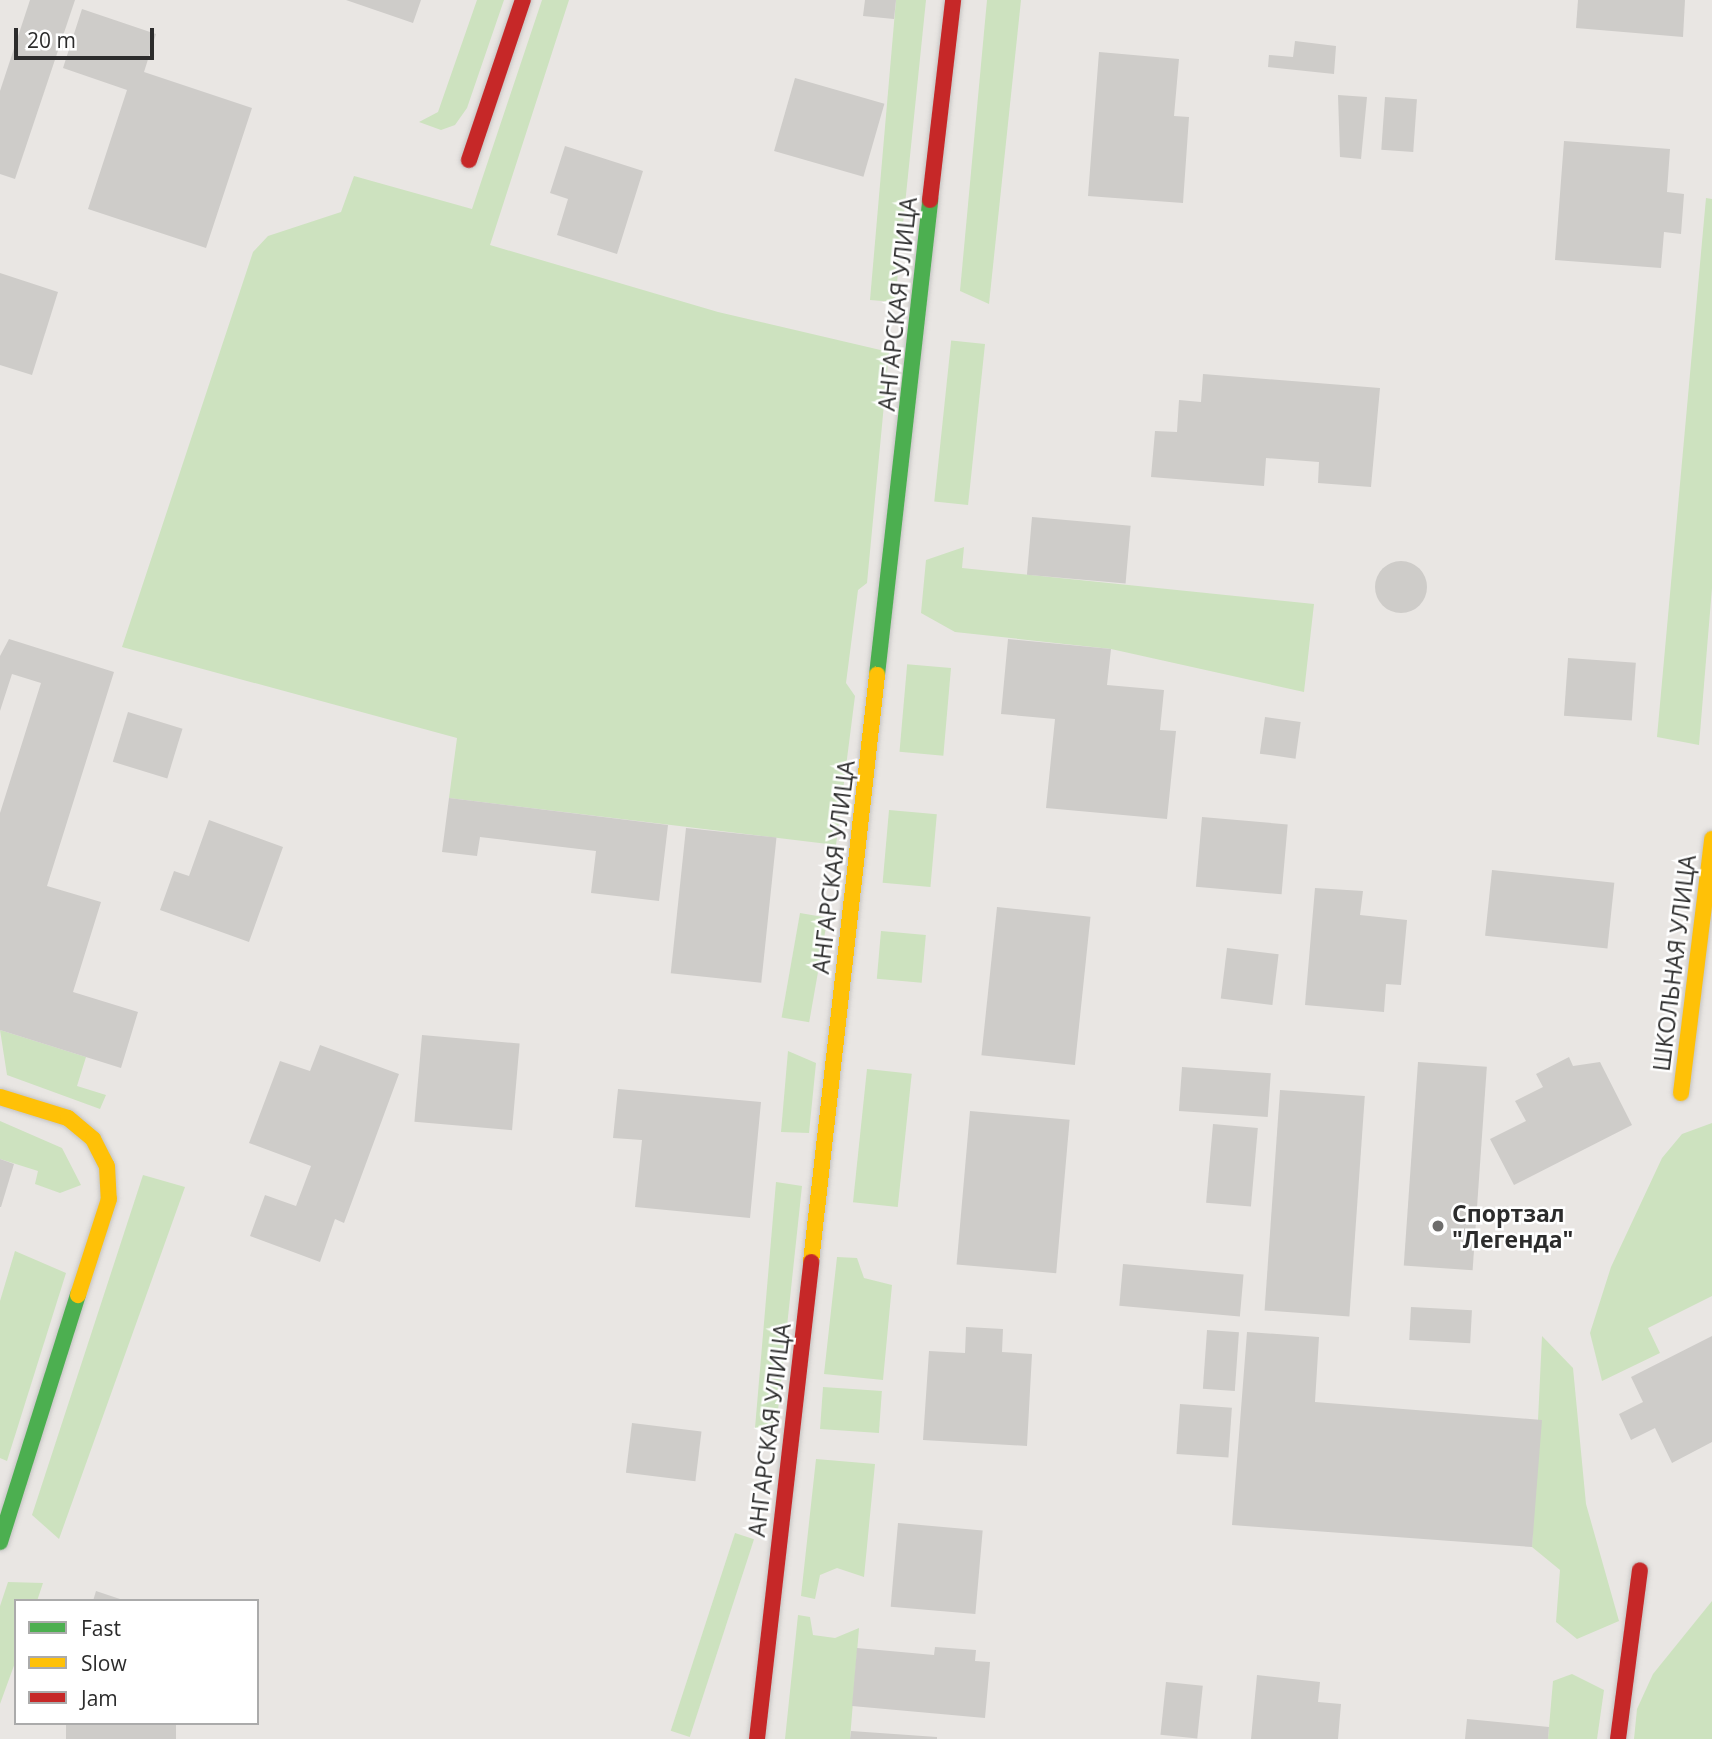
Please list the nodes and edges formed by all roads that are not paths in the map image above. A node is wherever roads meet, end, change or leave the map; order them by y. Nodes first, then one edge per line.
1 (523, 0) edge
2 (953, 0) edge
3 (468, 160) dead end
4 (1712, 839) edge
5 (1681, 1093) dead end
6 (0, 1097) edge
7 (0, 1542) edge
8 (1640, 1570) dead end
9 (757, 1739) edge
10 (1618, 1739) edge

1 - 3 street
2 - 9 street, АНГАРСКАЯ УЛИЦА
4 - 5 street, ШКОЛЬНАЯ УЛИЦА
6 - 7 street
8 - 10 street

